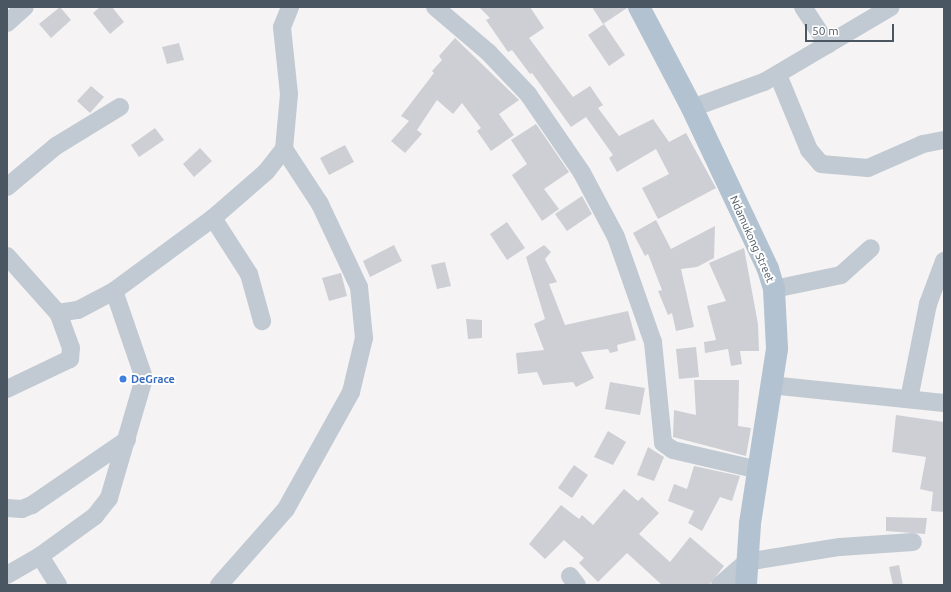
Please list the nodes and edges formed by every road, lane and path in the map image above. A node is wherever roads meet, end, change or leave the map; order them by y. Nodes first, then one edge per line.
1 (25, 7) edge
2 (290, 7) edge
3 (435, 7) edge
4 (803, 7) edge
5 (891, 7) edge
6 (643, 8) edge
7 (7, 23) edge
8 (828, 45) junction
9 (778, 75) junction
10 (120, 107) dead end
11 (692, 108) junction
12 (944, 140) edge
13 (284, 150) junction
14 (7, 187) edge
15 (213, 218) junction
16 (871, 248) dead end
17 (7, 256) edge
18 (944, 261) edge
19 (774, 289) junction
20 (114, 291) junction
21 (58, 313) junction
22 (262, 322) dead end
23 (770, 385) junction
24 (7, 389) edge
25 (908, 399) junction
26 (944, 403) edge
27 (127, 440) junction
28 (759, 470) junction
29 (7, 508) edge
30 (913, 542) dead end
31 (40, 556) junction
32 (746, 562) junction
33 (7, 575) edge
34 (58, 585) edge
35 (220, 585) edge
36 (720, 585) edge
37 (746, 585) edge

1 - 7 street
2 - 13 street
3 - 28 street
4 - 8 street
5 - 8 street
6 - 11 main road, Ndamukong Street
8 - 9 street
9 - 11 street
9 - 12 street
10 - 14 street
11 - 19 main road, Ndamukong Street
13 - 15 street
13 - 35 street
15 - 20 street
15 - 22 street
16 - 19 street
17 - 21 street
18 - 25 street
19 - 23 main road, Ndamukong Street
20 - 21 street
20 - 27 street
21 - 24 street
23 - 25 street
23 - 28 main road, Ndamukong Street
25 - 26 street
27 - 29 street
27 - 31 street
28 - 32 main road, Ndamukong Street
30 - 32 street
31 - 33 street
31 - 34 street
32 - 36 street
32 - 37 main road, Ndamukong Street

